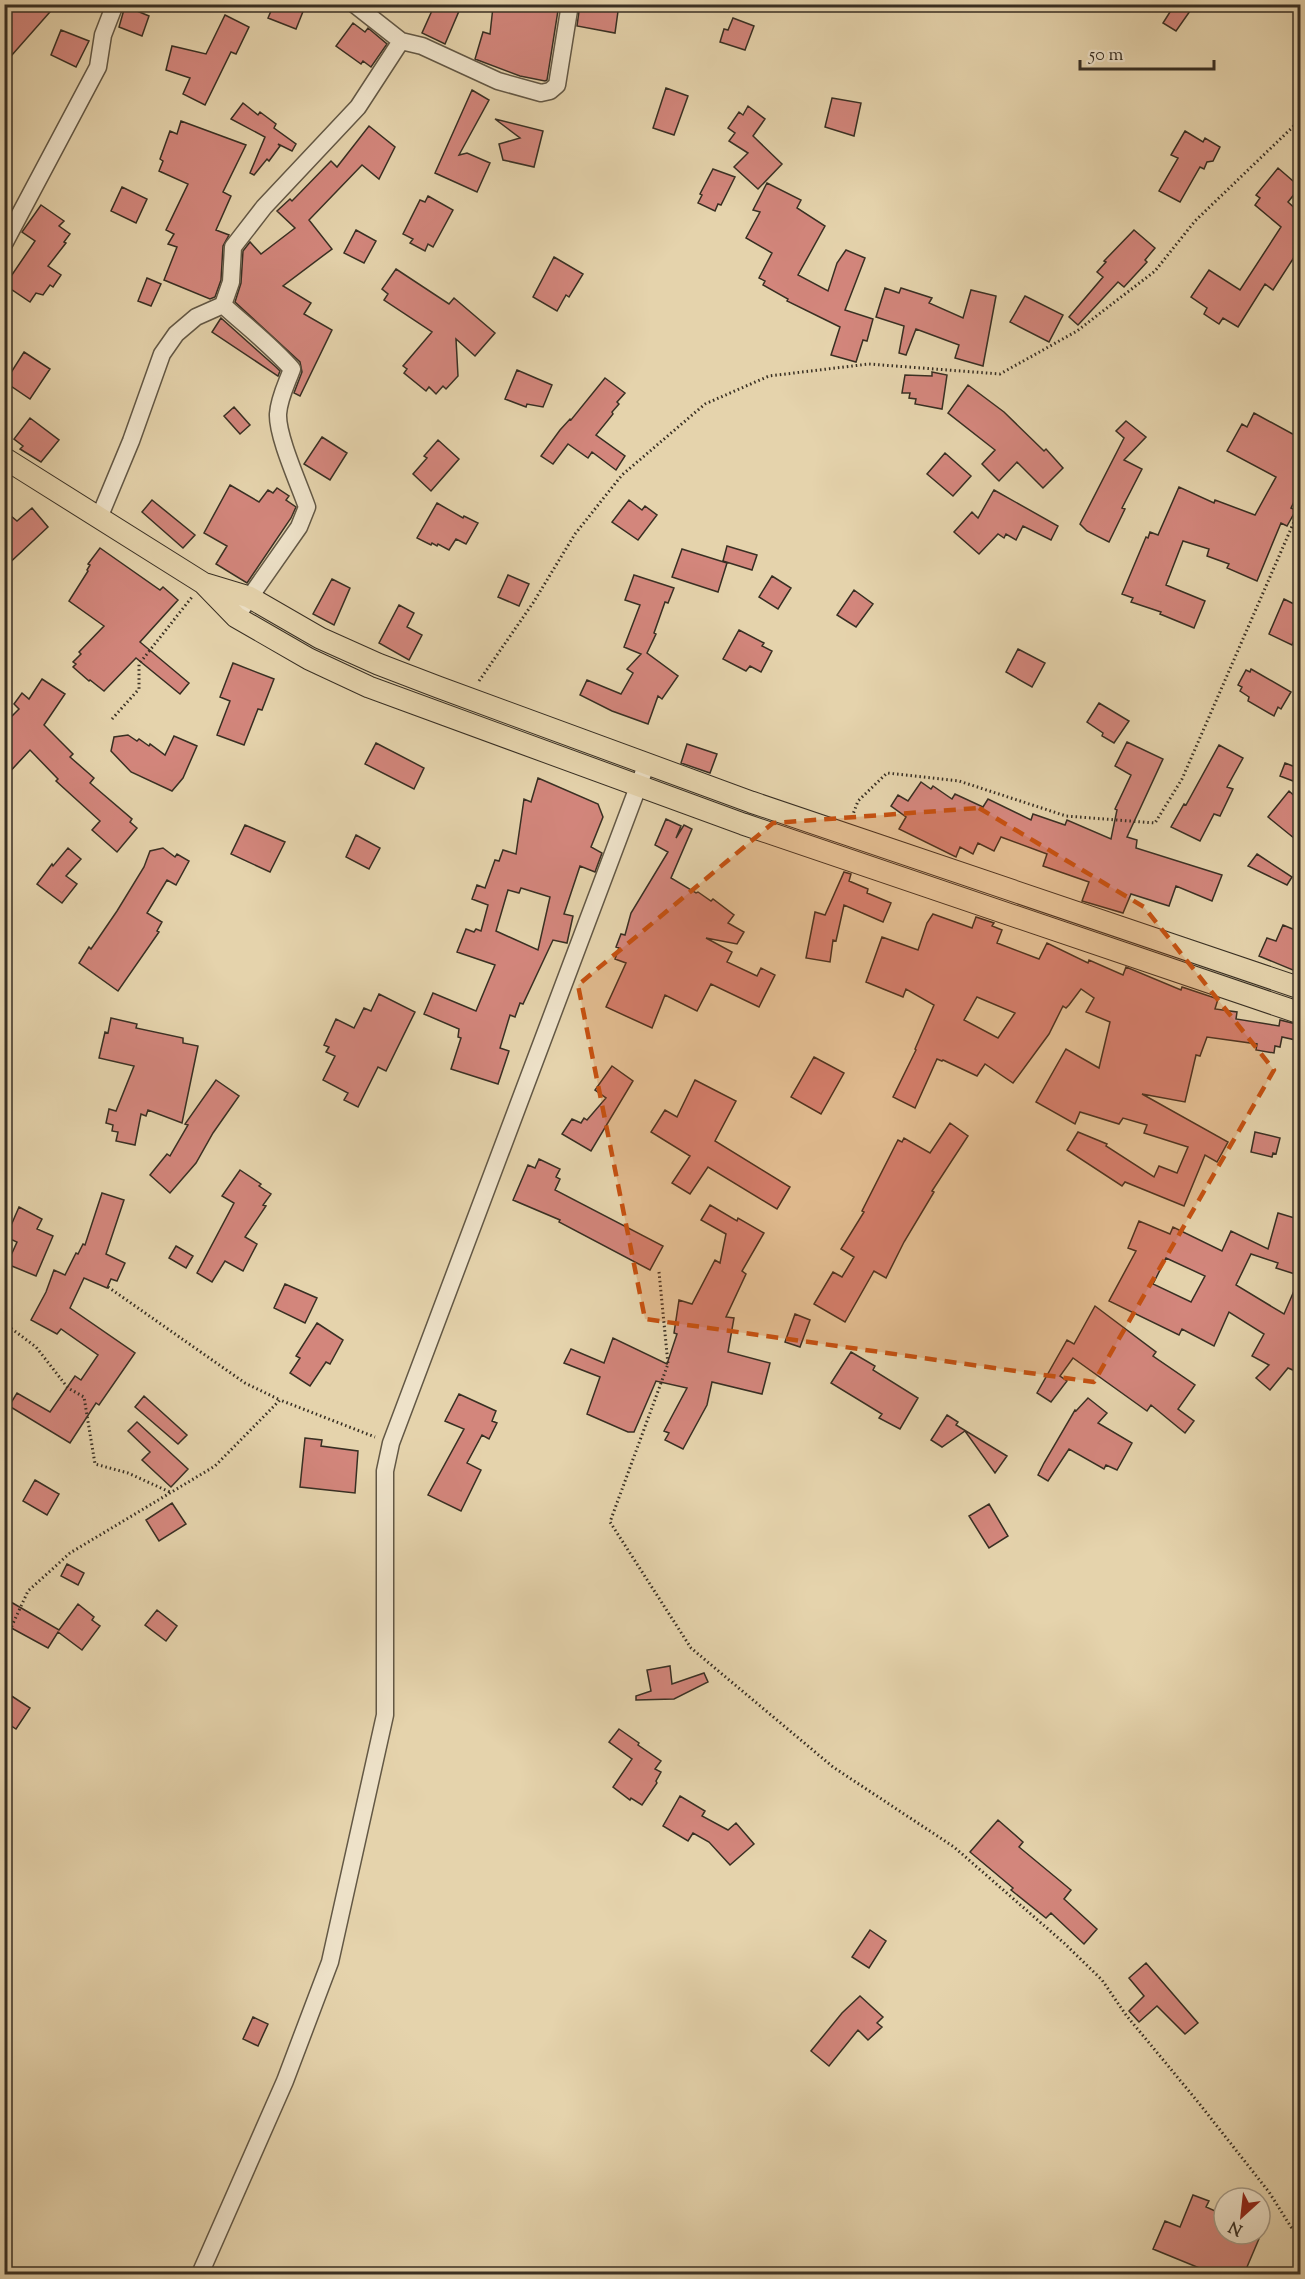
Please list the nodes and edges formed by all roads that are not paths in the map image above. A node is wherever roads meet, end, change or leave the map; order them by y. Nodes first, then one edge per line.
1 (115, 4) edge
2 (354, 4) edge
3 (570, 4) edge
4 (401, 41) junction
5 (4, 244) edge
6 (223, 304) junction
7 (4, 458) edge
8 (99, 518) junction
9 (203, 583) junction
10 (249, 597) junction
11 (236, 617) junction
12 (647, 763) junction
13 (639, 786) junction
14 (1300, 988) edge
15 (1300, 1013) edge
16 (200, 2274) edge

1 - 5 street
2 - 4 street
3 - 4 street
4 - 6 street
6 - 8 street
6 - 10 street
7 - 8 main road
8 - 9 main road
9 - 10 main road
9 - 11 main road
10 - 11 street
10 - 12 main road
11 - 13 main road
12 - 13 street
12 - 14 main road
13 - 15 main road
13 - 16 street

